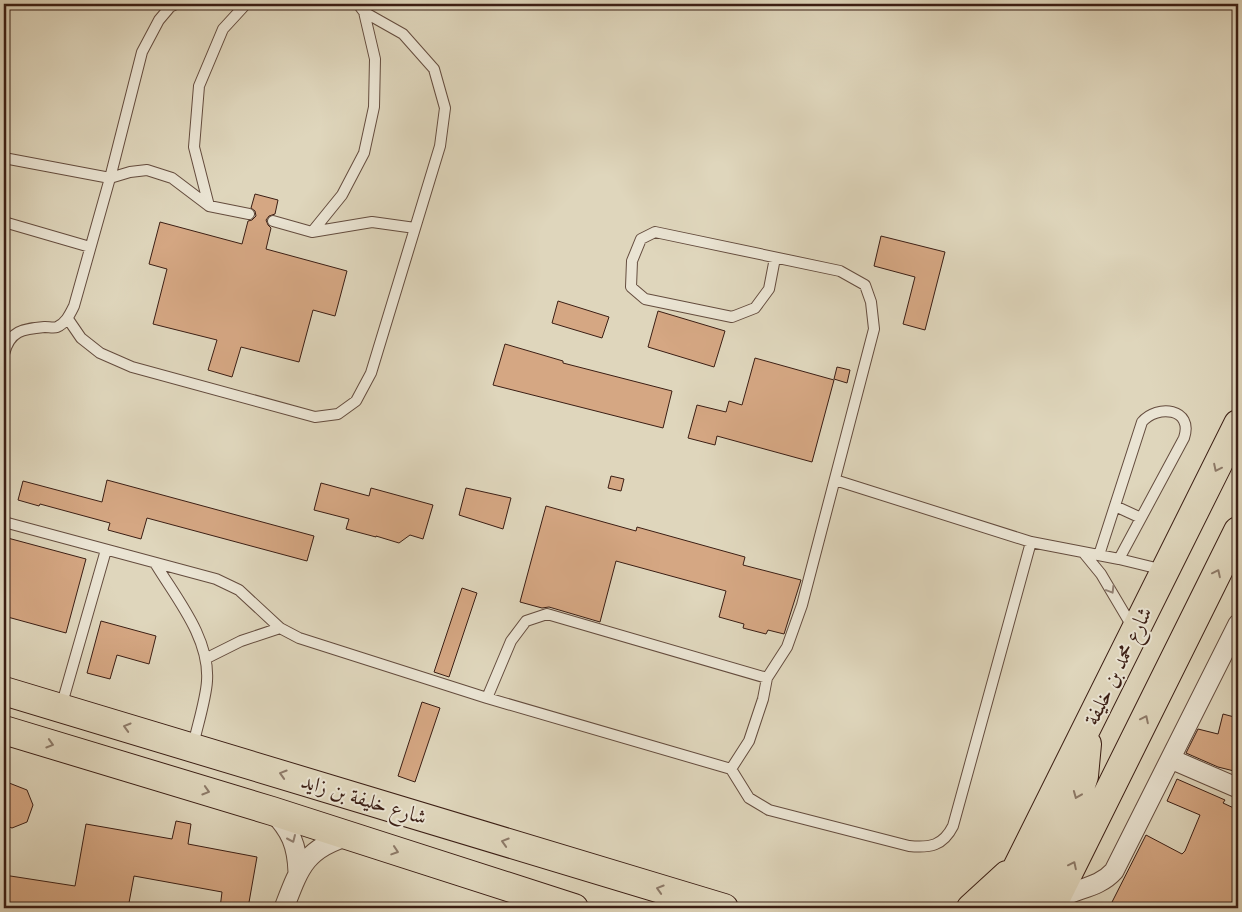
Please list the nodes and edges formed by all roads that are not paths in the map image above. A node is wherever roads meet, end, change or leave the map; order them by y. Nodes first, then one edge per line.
1 (246, 4) edge
2 (171, 5) edge
3 (361, 8) edge
4 (4, 158) edge
5 (110, 178) junction
6 (209, 206) junction
7 (249, 214) dead end
8 (273, 221) dead end
9 (4, 222) edge
10 (415, 228) junction
11 (312, 232) junction
12 (90, 247) junction
13 (775, 258) junction
14 (68, 319) junction
15 (4, 354) edge
16 (1238, 424) edge
17 (835, 480) junction
18 (1115, 506) junction
19 (1141, 518) junction
20 (4, 522) edge
21 (1238, 531) edge
22 (1031, 542) junction
23 (106, 550) junction
24 (1083, 552) junction
25 (1099, 555) junction
26 (1119, 559) junction
27 (154, 563) junction
28 (1166, 571) junction
29 (1238, 624) edge
30 (280, 628) junction
31 (1136, 632) junction
32 (207, 658) junction
33 (767, 678) junction
34 (4, 691) edge
35 (487, 698) junction
36 (61, 708) junction
37 (4, 730) edge
38 (1086, 730) junction
39 (192, 746) junction
40 (1171, 759) junction
41 (732, 769) junction
42 (1238, 788) edge
43 (272, 811) junction
44 (349, 836) junction
45 (1022, 860) junction
46 (298, 872) junction
47 (1053, 905) edge
48 (284, 908) edge
49 (574, 908) edge
50 (724, 908) edge
51 (971, 908) edge
52 (997, 908) edge
53 (1024, 908) edge

1 - 6 lane
2 - 5 lane
3 - 10 lane
3 - 11 lane
4 - 5 lane
5 - 6 lane
5 - 12 lane
6 - 7 lane
8 - 11 lane
9 - 12 lane
10 - 11 lane
10 - 14 lane
12 - 14 lane
13 - 13 lane
13 - 17 lane
14 - 15 lane
16 -> 28 main road, شارع محمد بن خليفة
17 - 22 lane
17 - 33 lane
18 - 19 lane
18 - 19 lane
18 - 25 lane
19 - 26 lane
20 - 23 lane
47 -> 21 main road
22 - 24 lane
22 - 41 lane
23 - 27 lane
23 - 36 lane
24 - 25 lane
24 -> 31 lane
25 - 26 lane
26 - 28 lane
27 - 30 lane
27 - 32 lane
28 - 31 main road, شارع محمد بن خليفة
29 - 40 street
30 - 32 lane
30 - 35 lane
31 - 38 main road, شارع محمد بن خليفة
32 - 39 lane
33 - 35 lane
33 - 41 lane
34 - 36 main road, شارع خليفة بن زايد
35 - 41 lane
39 -> 36 main road, شارع خليفة بن زايد
37 -> 43 main road, شارع خليفة بن زايد
38 - 45 main road, شارع محمد بن خليفة
38 -> 53 main road
50 -> 39 main road, شارع خليفة بن زايد
40 - 42 street
40 - 47 street
43 - 44 main road, شارع خليفة بن زايد
43 -> 46 street
44 - 46 street
44 -> 49 main road, شارع خليفة بن زايد
45 - 51 main road
45 - 52 main road, شارع محمد بن خليفة
46 - 48 street

